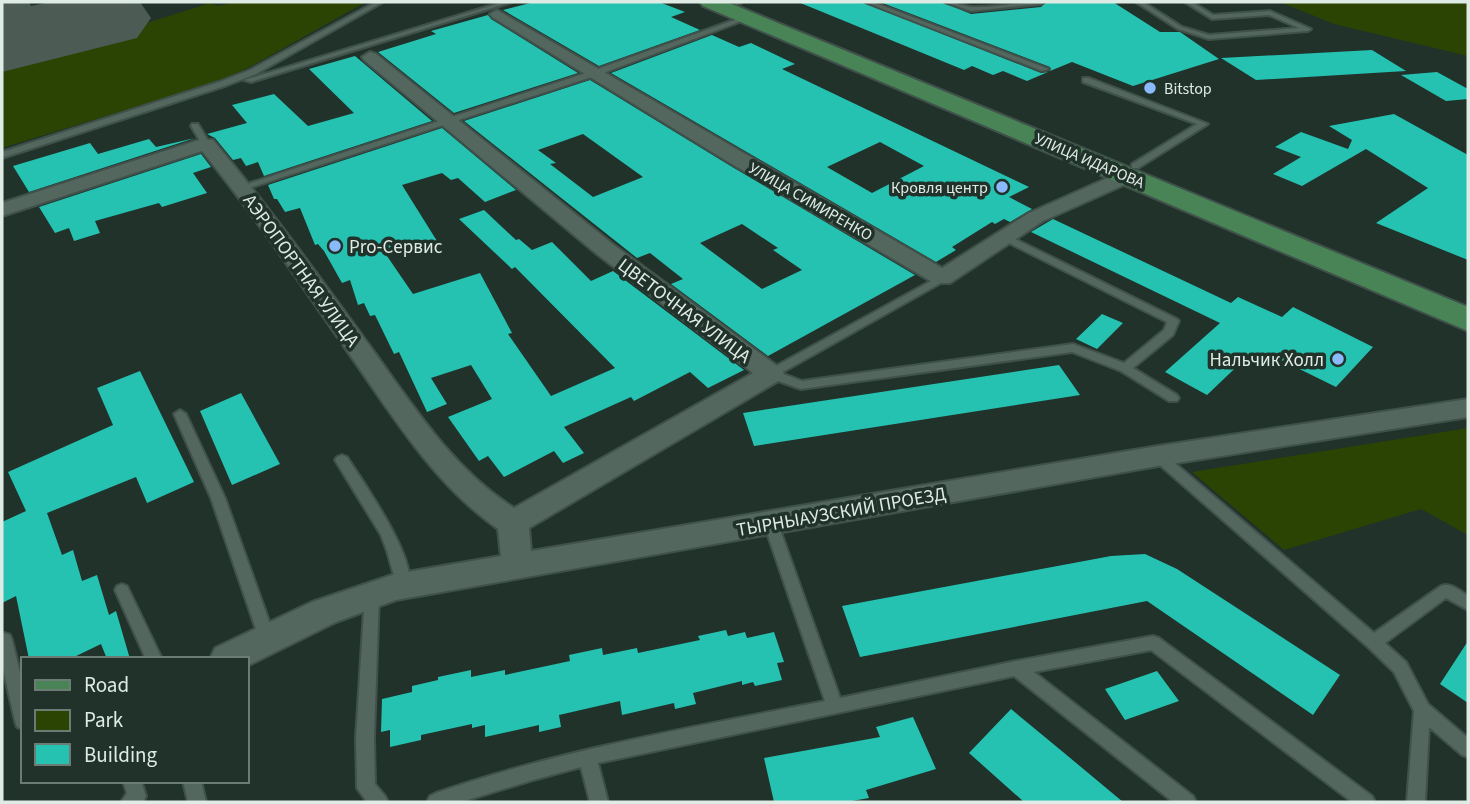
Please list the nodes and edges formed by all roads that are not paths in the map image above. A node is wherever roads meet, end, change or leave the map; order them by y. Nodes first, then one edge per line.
1 (380, 2) edge
2 (868, 2) edge
3 (948, 2) edge
4 (1041, 2) edge
5 (1139, 2) edge
6 (1188, 2) edge
7 (733, 5) edge
8 (503, 8) edge
9 (370, 57) dead end
10 (1045, 69) dead end
11 (595, 73) junction
12 (1086, 80) dead end
13 (204, 91) junction
14 (447, 122) junction
15 (2, 155) edge
16 (1132, 171) junction
17 (243, 187) junction
18 (2, 210) edge
19 (1005, 237) junction
20 (942, 278) junction
21 (1468, 305) edge
22 (1468, 320) edge
23 (1125, 368) junction
24 (771, 374) junction
25 (1174, 398) dead end
26 (1468, 408) edge
27 (180, 414) dead end
28 (1158, 456) junction
29 (342, 460) dead end
30 (513, 523) junction
31 (771, 524) junction
32 (517, 565) junction
33 (403, 586) junction
34 (122, 590) dead end
35 (372, 594) junction
36 (1468, 604) edge
37 (267, 638) junction
38 (2, 641) edge
39 (1374, 642) junction
40 (154, 657) edge
41 (231, 657) edge
42 (1016, 668) junction
43 (835, 707) junction
44 (1422, 710) junction
45 (21, 712) edge
46 (1468, 749) edge
47 (588, 758) junction
48 (133, 783) edge
49 (192, 783) edge
50 (130, 802) edge
51 (197, 802) edge
52 (379, 802) edge
53 (436, 802) edge
54 (599, 802) edge
55 (1187, 802) edge
56 (1366, 802) edge
57 (1416, 802) edge

1 - 13 lane
2 - 10 lane
3 - 4 lane
5 - 6 lane
7 - 11 lane
7 - 16 main road, УЛИЦА ИДАРОВА
8 - 11 street, УЛИЦА СИМИРЕНКО
8 - 13 lane
9 - 14 street, ЦВЕТОЧНАЯ УЛИЦА
11 - 14 lane
11 - 20 street, УЛИЦА СИМИРЕНКО
12 - 16 lane
13 - 15 lane
14 - 17 lane
14 - 24 street, ЦВЕТОЧНАЯ УЛИЦА
16 - 19 street
16 - 21 main road, УЛИЦА ИДАРОВА
16 - 22 main road, УЛИЦА ИДАРОВА
17 - 18 street, АЭРОПОРТНАЯ УЛИЦА
17 - 30 street, АЭРОПОРТНАЯ УЛИЦА
19 - 20 street
19 - 23 lane
20 - 24 lane
23 - 24 lane
23 - 25 lane
24 - 30 street, ЦВЕТОЧНАЯ УЛИЦА
26 - 28 street, ТЫРНЫАУЗСКИЙ ПРОЕЗД
27 - 37 lane
28 - 31 street, ТЫРНЫАУЗСКИЙ ПРОЕЗД
28 - 39 lane
29 - 33 lane
30 - 32 street
31 - 32 street, ТЫРНЫАУЗСКИЙ ПРОЕЗД
31 - 43 lane
32 - 33 street, ТЫРНЫАУЗСКИЙ ПРОЕЗД
33 - 35 street, ТЫРНЫАУЗСКИЙ ПРОЕЗД
34 - 40 lane
35 - 37 street, ТЫРНЫАУЗСКИЙ ПРОЕЗД
35 - 52 lane
36 - 39 lane
37 - 41 street, ТЫРНЫАУЗСКИЙ ПРОЕЗД
38 - 45 lane
39 - 44 lane
42 - 43 lane
42 - 55 lane
42 - 56 lane
43 - 47 lane
44 - 46 lane
44 - 57 lane
47 - 53 lane
47 - 54 lane
48 - 50 lane
49 - 51 lane

